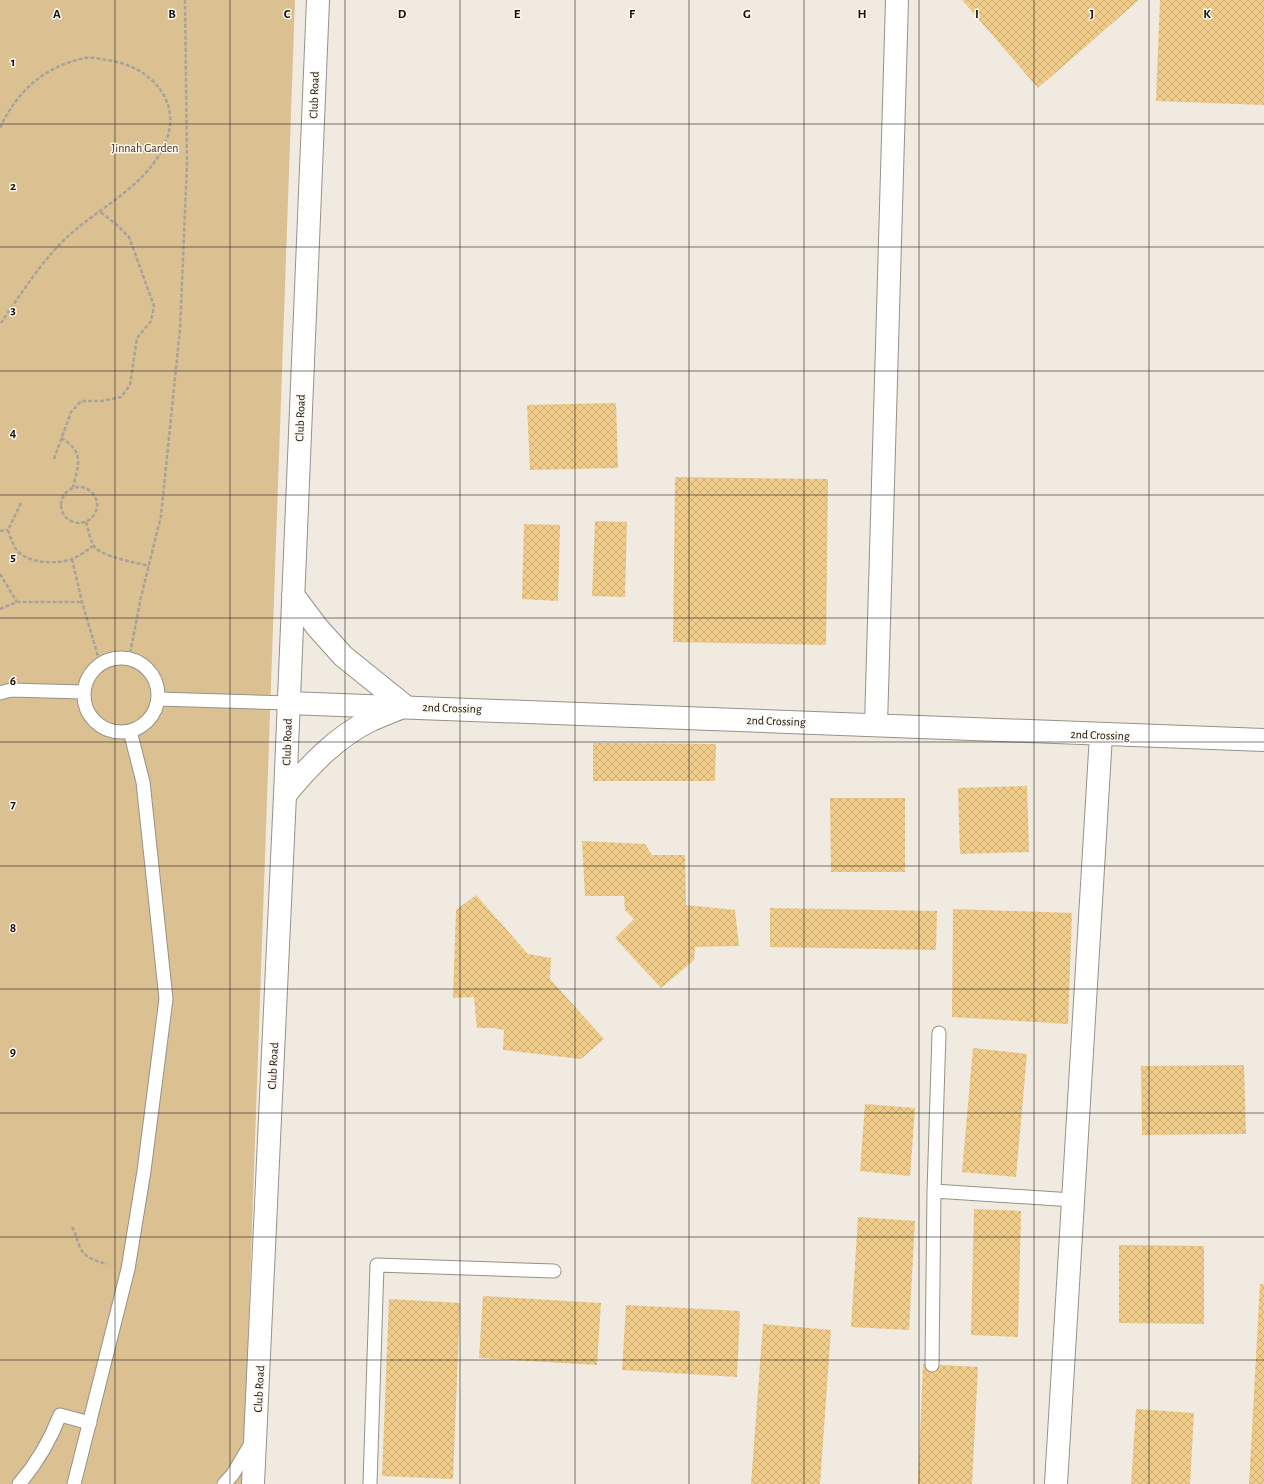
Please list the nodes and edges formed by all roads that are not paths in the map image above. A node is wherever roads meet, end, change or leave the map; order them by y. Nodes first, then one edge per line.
1 (318, 0) edge
2 (897, 0) edge
3 (293, 595) junction
4 (83, 692) junction
5 (0, 693) edge
6 (158, 699) junction
7 (288, 703) junction
8 (405, 706) junction
9 (876, 725) junction
10 (130, 731) junction
11 (1101, 735) junction
12 (1264, 740) edge
13 (285, 795) junction
14 (939, 1033) dead end
15 (934, 1191) junction
16 (1073, 1200) junction
17 (554, 1271) dead end
18 (932, 1365) dead end
19 (90, 1423) junction
20 (257, 1434) junction
21 (256, 1481) edge
22 (19, 1484) edge
23 (74, 1484) edge
24 (224, 1484) edge
25 (370, 1484) edge
26 (1056, 1484) edge

1 - 3 street, Club Road
2 - 9 street
3 - 7 street, Club Road
3 - 8 street
4 - 5 lane
4 - 6 lane
4 - 10 lane
6 - 7 lane
6 - 10 lane
7 - 8 street, 2nd Crossing
7 - 13 street, Club Road
8 - 9 street, 2nd Crossing
8 - 13 street
9 - 11 street, 2nd Crossing
10 - 19 lane
11 - 12 street, 2nd Crossing
11 - 16 street
13 - 20 street, Club Road
14 - 15 lane
15 - 16 lane
15 - 18 lane
16 - 26 street
17 - 25 lane
19 - 22 lane
19 - 23 lane
20 - 21 street, Club Road
20 - 24 lane

